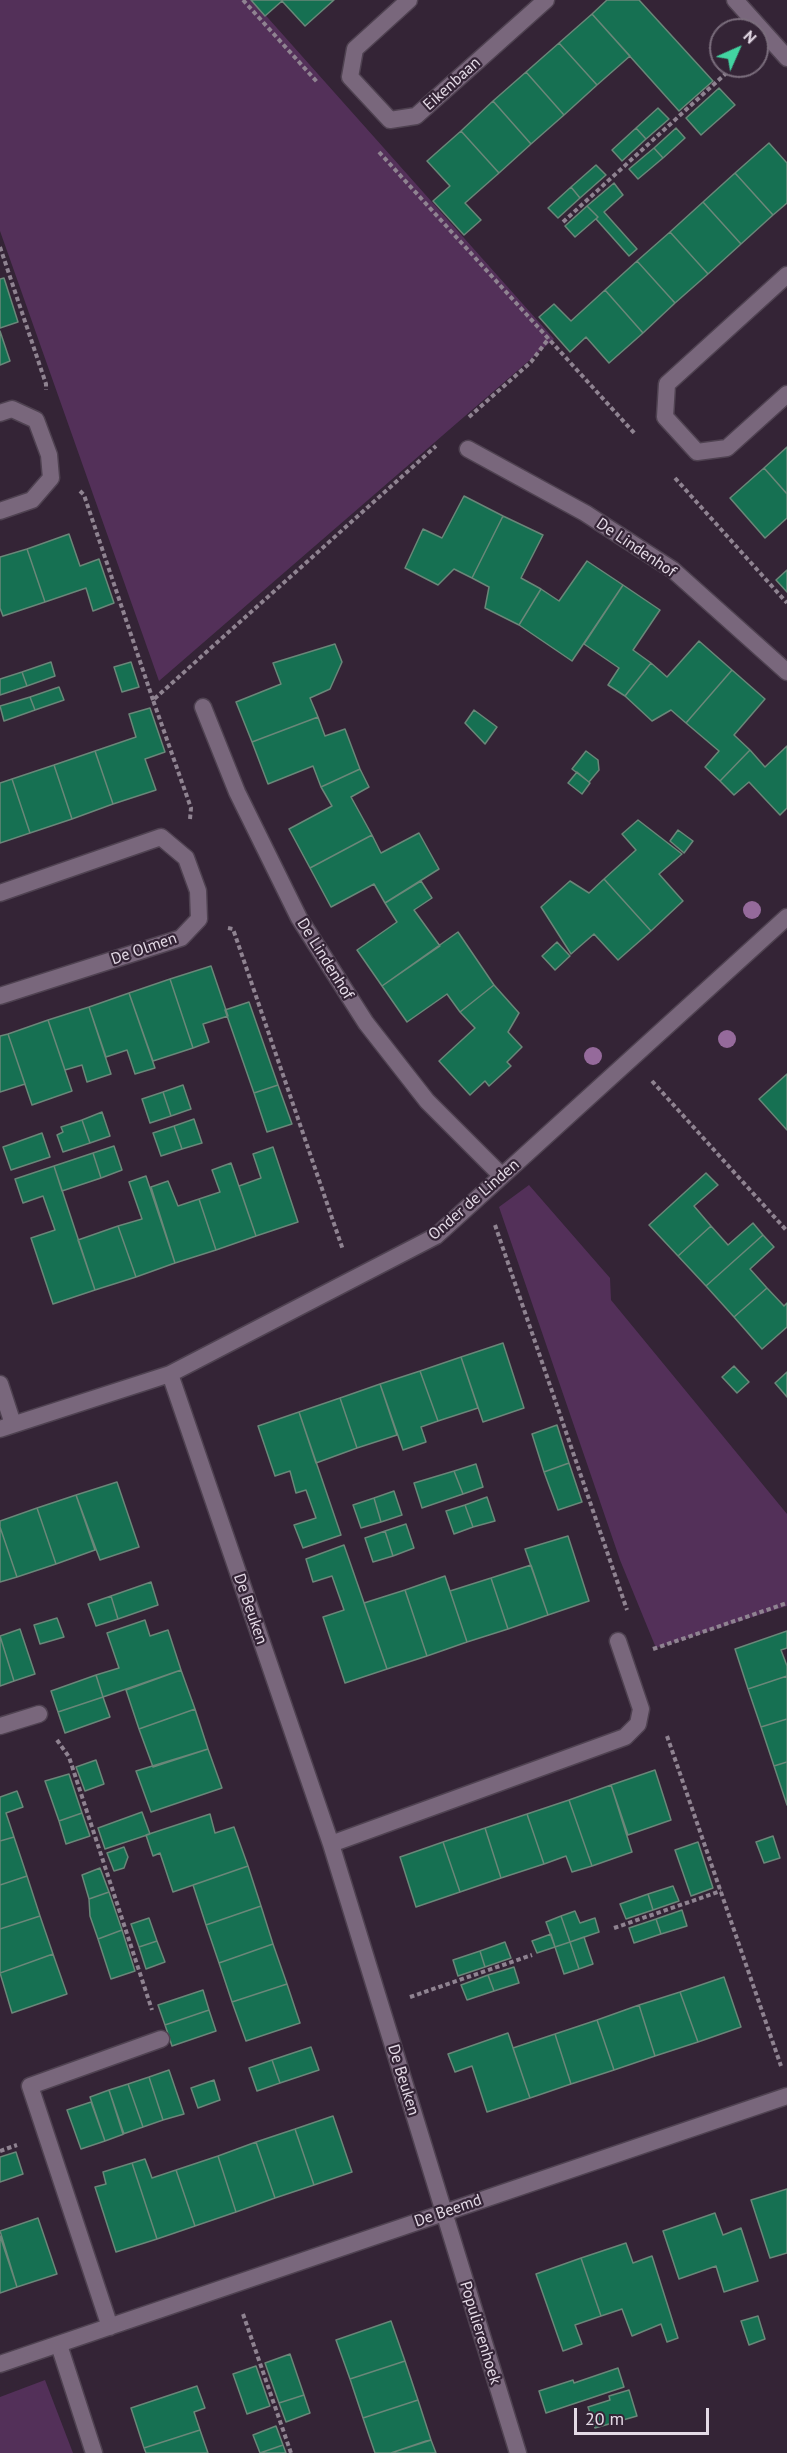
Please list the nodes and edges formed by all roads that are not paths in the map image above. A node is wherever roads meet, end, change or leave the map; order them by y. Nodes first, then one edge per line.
1 (409, 0) edge
2 (546, 0) edge
3 (735, 0) edge
4 (787, 58) edge
5 (787, 275) edge
6 (787, 394) edge
7 (0, 412) edge
8 (468, 449) dead end
9 (0, 511) edge
10 (787, 672) edge
11 (203, 707) dead end
12 (0, 893) edge
13 (787, 917) edge
14 (0, 996) edge
15 (502, 1176) junction
16 (170, 1374) junction
17 (0, 1384) edge
18 (6, 1427) edge
19 (618, 1641) road end
20 (39, 1714) road end
21 (0, 1726) edge
22 (331, 1844) junction
23 (161, 2039) road end
24 (787, 2096) edge
25 (443, 2213) junction
26 (110, 2326) junction
27 (59, 2345) junction
28 (0, 2364) edge
29 (94, 2453) edge
30 (518, 2453) edge

1 - 2 street, Eikenbaan
3 - 4 street
5 - 6 street
7 - 9 street
8 - 10 street, De Lindenhof
11 - 15 street, De Lindenhof
12 - 14 street, De Olmen
13 - 15 street, Onder de Linden
15 - 16 street, Onder de Linden
16 - 18 street, Onder de Linden
16 - 22 street, De Beuken
17 - 18 street
19 - 22 street
20 - 21 street
22 - 25 street, De Beuken
23 - 26 street
24 - 25 street, De Beemd
25 - 26 street, De Beemd
25 - 30 street, Populierenhoek
26 - 27 street, De Beemd
27 - 28 street, De Beemd
27 - 29 street

